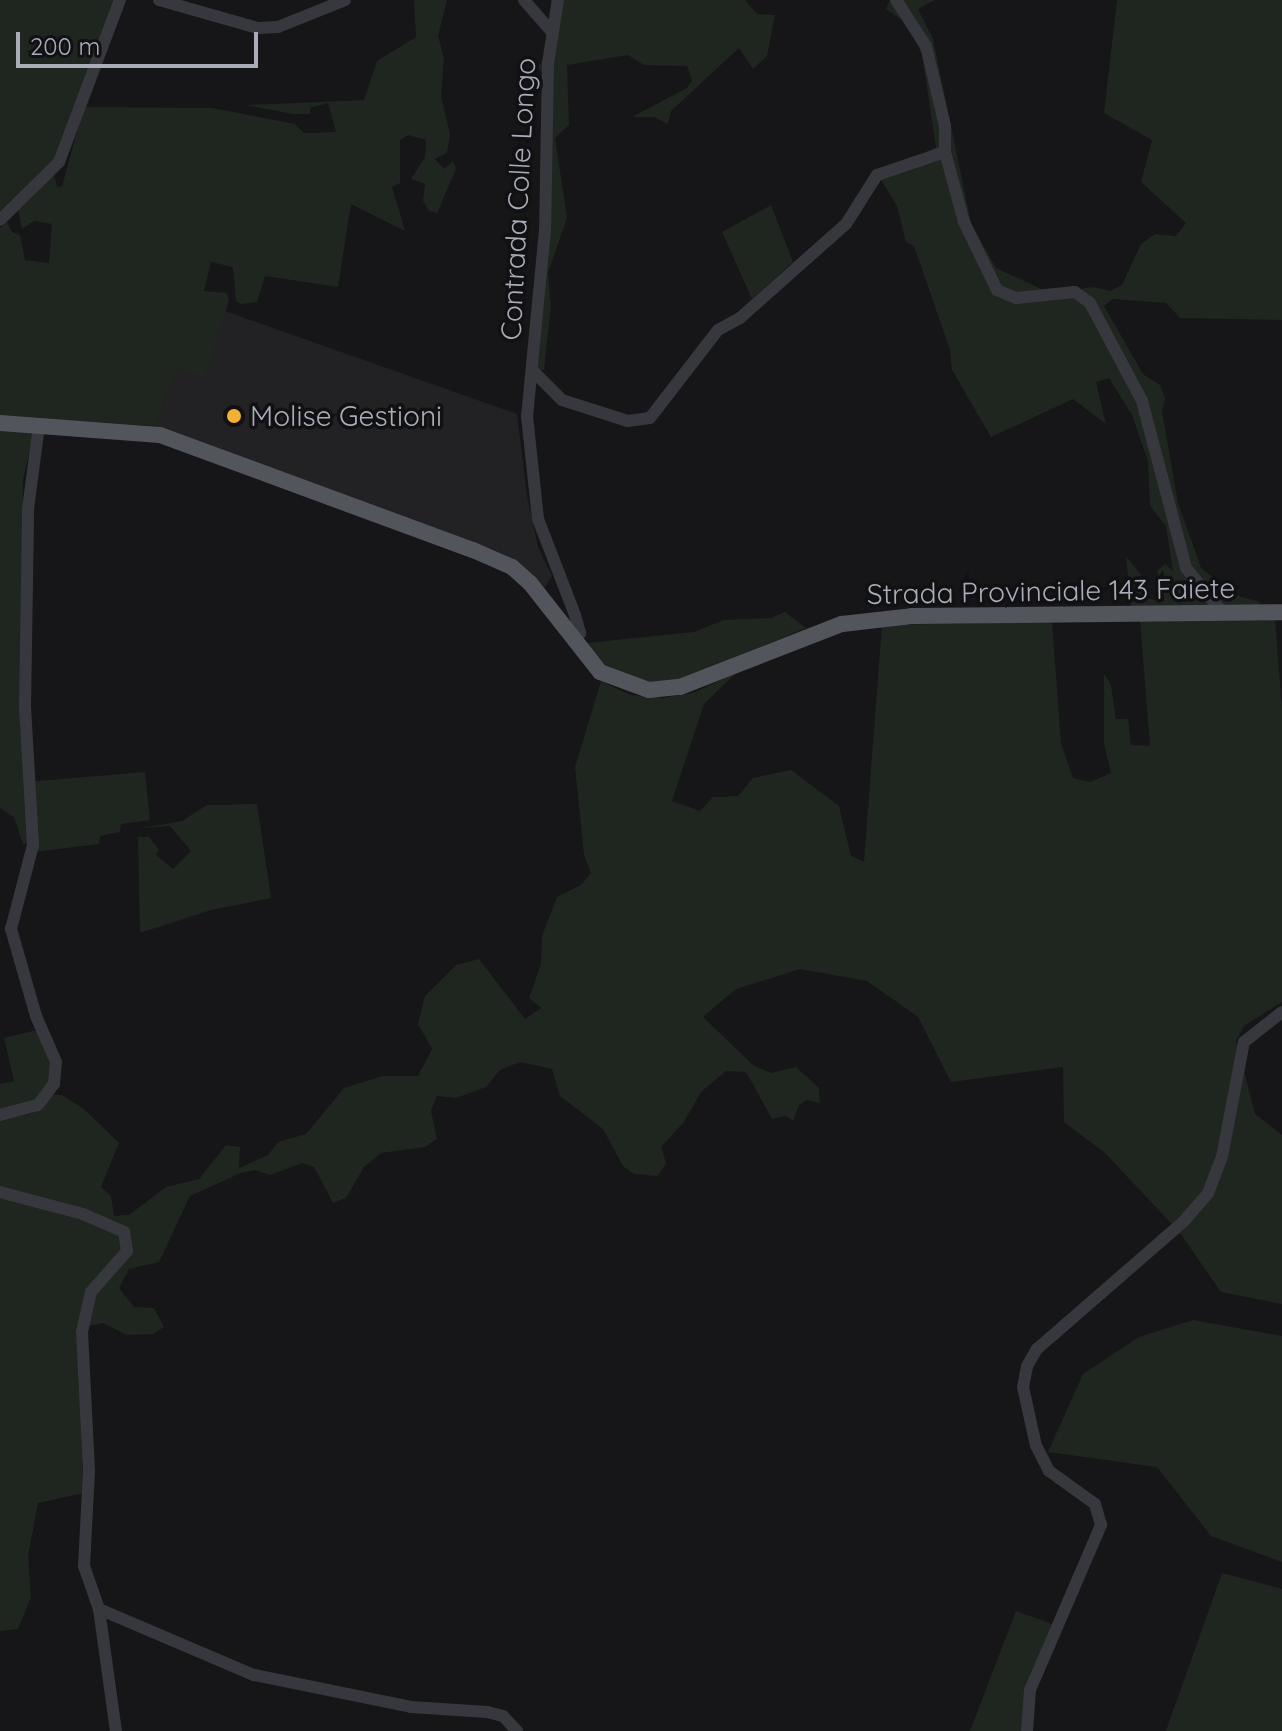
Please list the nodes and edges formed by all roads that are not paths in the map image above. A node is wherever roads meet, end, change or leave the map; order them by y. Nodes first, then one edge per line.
1 (120, 0) edge
2 (159, 0) edge
3 (345, 0) edge
4 (524, 0) edge
5 (558, 0) edge
6 (896, 0) edge
7 (551, 31) junction
8 (945, 152) junction
9 (0, 220) edge
10 (532, 370) junction
11 (0, 423) edge
12 (39, 425) junction
13 (1282, 612) edge
14 (1223, 613) junction
15 (574, 642) junction
16 (1282, 1012) edge
17 (0, 1115) edge
18 (0, 1192) edge
19 (99, 1609) junction
20 (116, 1731) edge
21 (517, 1731) edge
22 (1027, 1731) edge

1 - 9 street
2 - 3 street
4 - 7 street, Contrada Colle Longo
5 - 7 street, Contrada Colle Longo
6 - 8 street
7 - 10 street, Contrada Colle Longo
8 - 10 street, Contrada Colle Longo
8 - 14 street
10 - 15 street, Contrada Colle Longo
11 - 12 main road, Strada Provinciale 143 Faiete
12 - 15 main road, Strada Provinciale 143 Faiete
12 - 17 street
13 - 14 main road, Strada Provinciale 143 Faiete
14 - 15 main road, Strada Provinciale 143 Faiete
16 - 22 street
18 - 19 street
19 - 20 street
19 - 21 street

